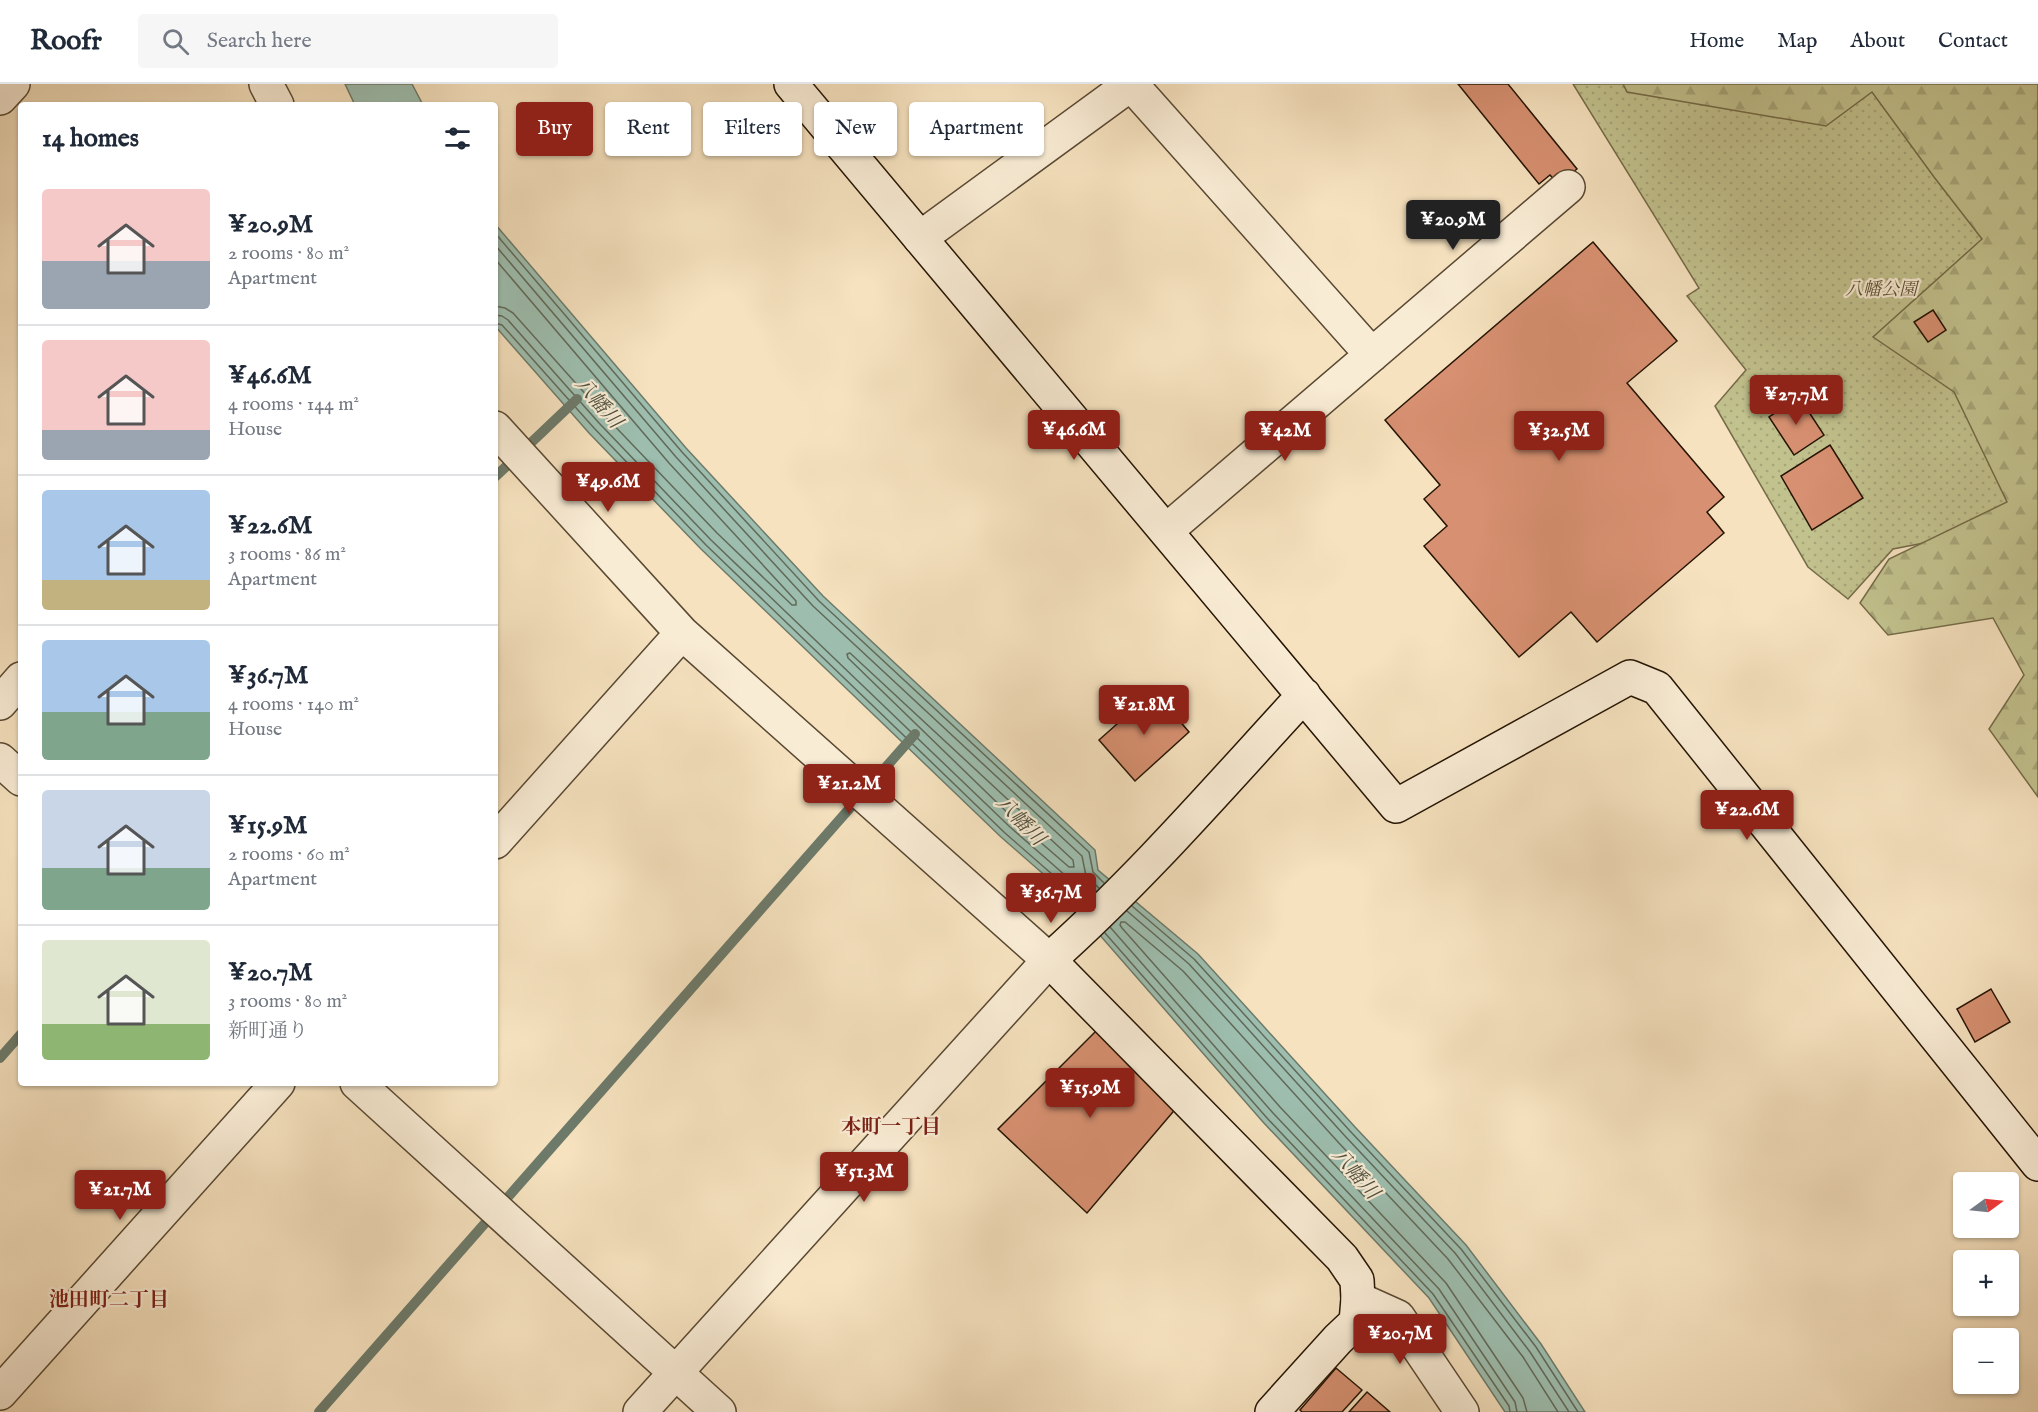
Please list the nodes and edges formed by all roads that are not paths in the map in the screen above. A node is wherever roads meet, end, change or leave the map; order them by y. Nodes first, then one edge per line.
1 (13, 84) edge
2 (266, 84) edge
3 (791, 84) edge
4 (0, 98) edge
5 (275, 102) edge
6 (1568, 187) dead end
7 (920, 238) junction
8 (1372, 355) junction
9 (498, 431) edge
10 (1166, 531) junction
11 (682, 633) junction
12 (18, 682) edge
13 (1304, 695) junction
14 (0, 703) edge
15 (0, 760) edge
16 (18, 776) edge
17 (498, 839) edge
18 (1049, 960) junction
19 (275, 1086) edge
20 (360, 1086) edge
21 (2038, 1164) edge
22 (1358, 1299) junction
23 (675, 1373) junction
24 (0, 1393) edge
25 (640, 1412) edge
26 (718, 1412) edge
27 (1272, 1412) edge
28 (1462, 1412) edge

1 - 4 street
2 - 5 street
3 - 7 street
6 - 8 street
7 - 8 street
7 - 10 street
8 - 10 street
9 - 11 street
10 - 13 street
11 - 17 street
11 - 18 street
12 - 14 street
13 - 18 street
13 - 21 street
15 - 16 street
18 - 22 street
18 - 23 street
19 - 24 street
20 - 23 street
22 - 27 street
22 - 28 street
23 - 25 street
23 - 26 street

